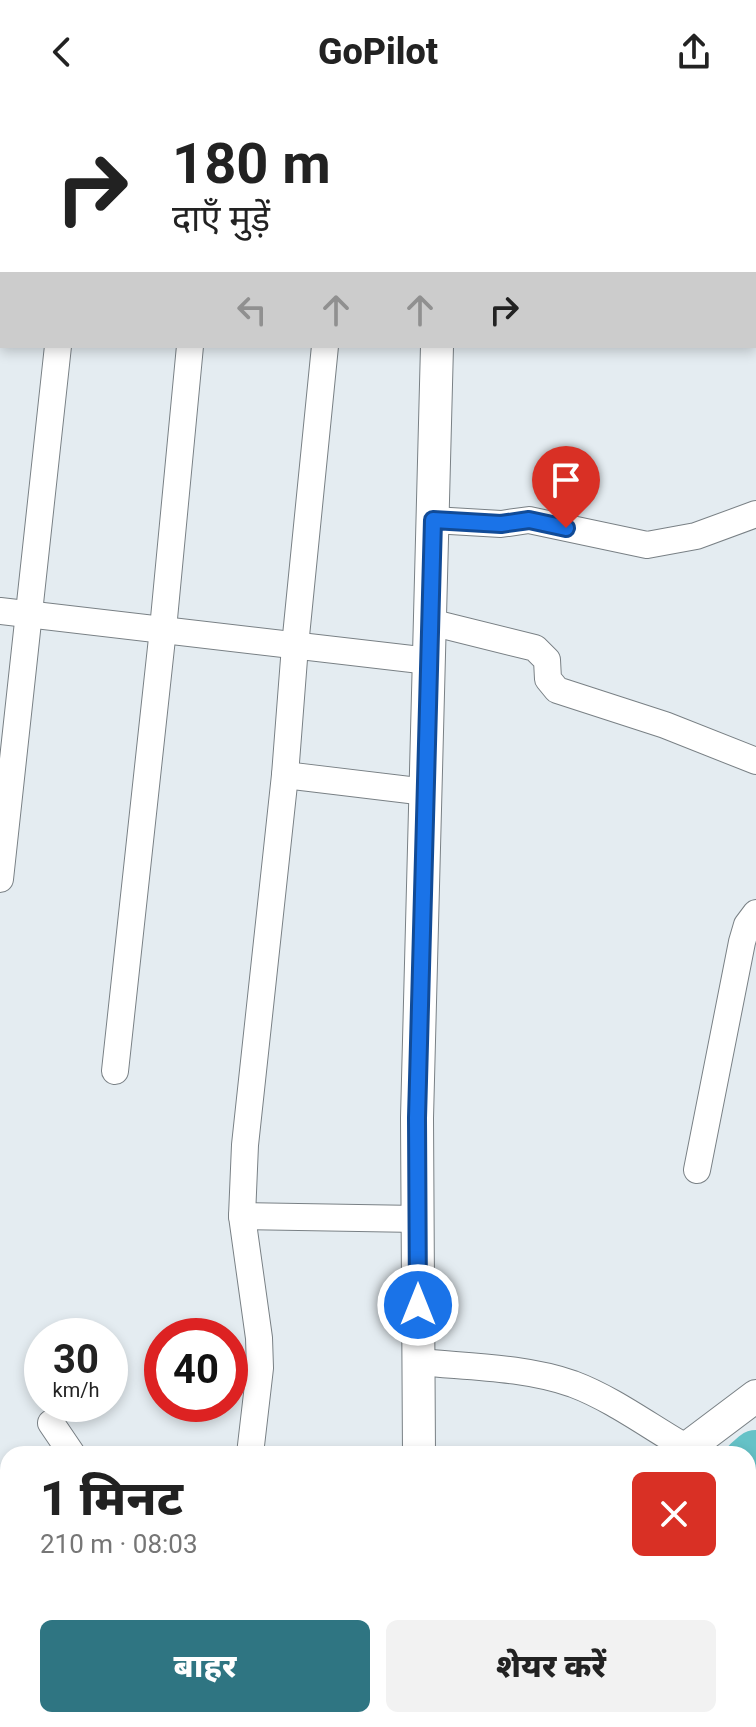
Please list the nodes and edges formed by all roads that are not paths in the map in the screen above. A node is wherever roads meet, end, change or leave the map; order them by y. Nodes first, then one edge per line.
1 (58, 348) edge
2 (190, 348) edge
3 (325, 348) edge
4 (437, 348) edge
5 (756, 514) edge
6 (433, 520) junction
7 (0, 611) edge
8 (28, 614) junction
9 (430, 622) junction
10 (163, 629) junction
11 (295, 646) junction
12 (429, 661) junction
13 (756, 761) edge
14 (285, 775) junction
15 (426, 792) junction
16 (0, 879) edge
17 (756, 913) edge
18 (115, 1071) dead end
19 (697, 1170) dead end
20 (242, 1216) junction
21 (418, 1219) junction
22 (419, 1362) junction
23 (756, 1396) edge
24 (51, 1423) dead end
25 (67, 1446) edge
26 (251, 1446) edge
27 (419, 1446) edge
28 (675, 1446) edge
29 (690, 1446) edge

1 - 8 street
2 - 10 street
3 - 11 street
4 - 6 street
5 - 6 street
6 - 9 street
7 - 8 street
8 - 10 street
8 - 16 street
9 - 12 street
9 - 13 street
10 - 11 street
10 - 18 street
11 - 12 street
11 - 14 street
12 - 15 street
14 - 15 street
14 - 20 street
15 - 21 street
17 - 19 street
20 - 21 street
20 - 26 street
21 - 22 street
22 - 27 street
22 - 28 street
23 - 29 street
24 - 25 street

